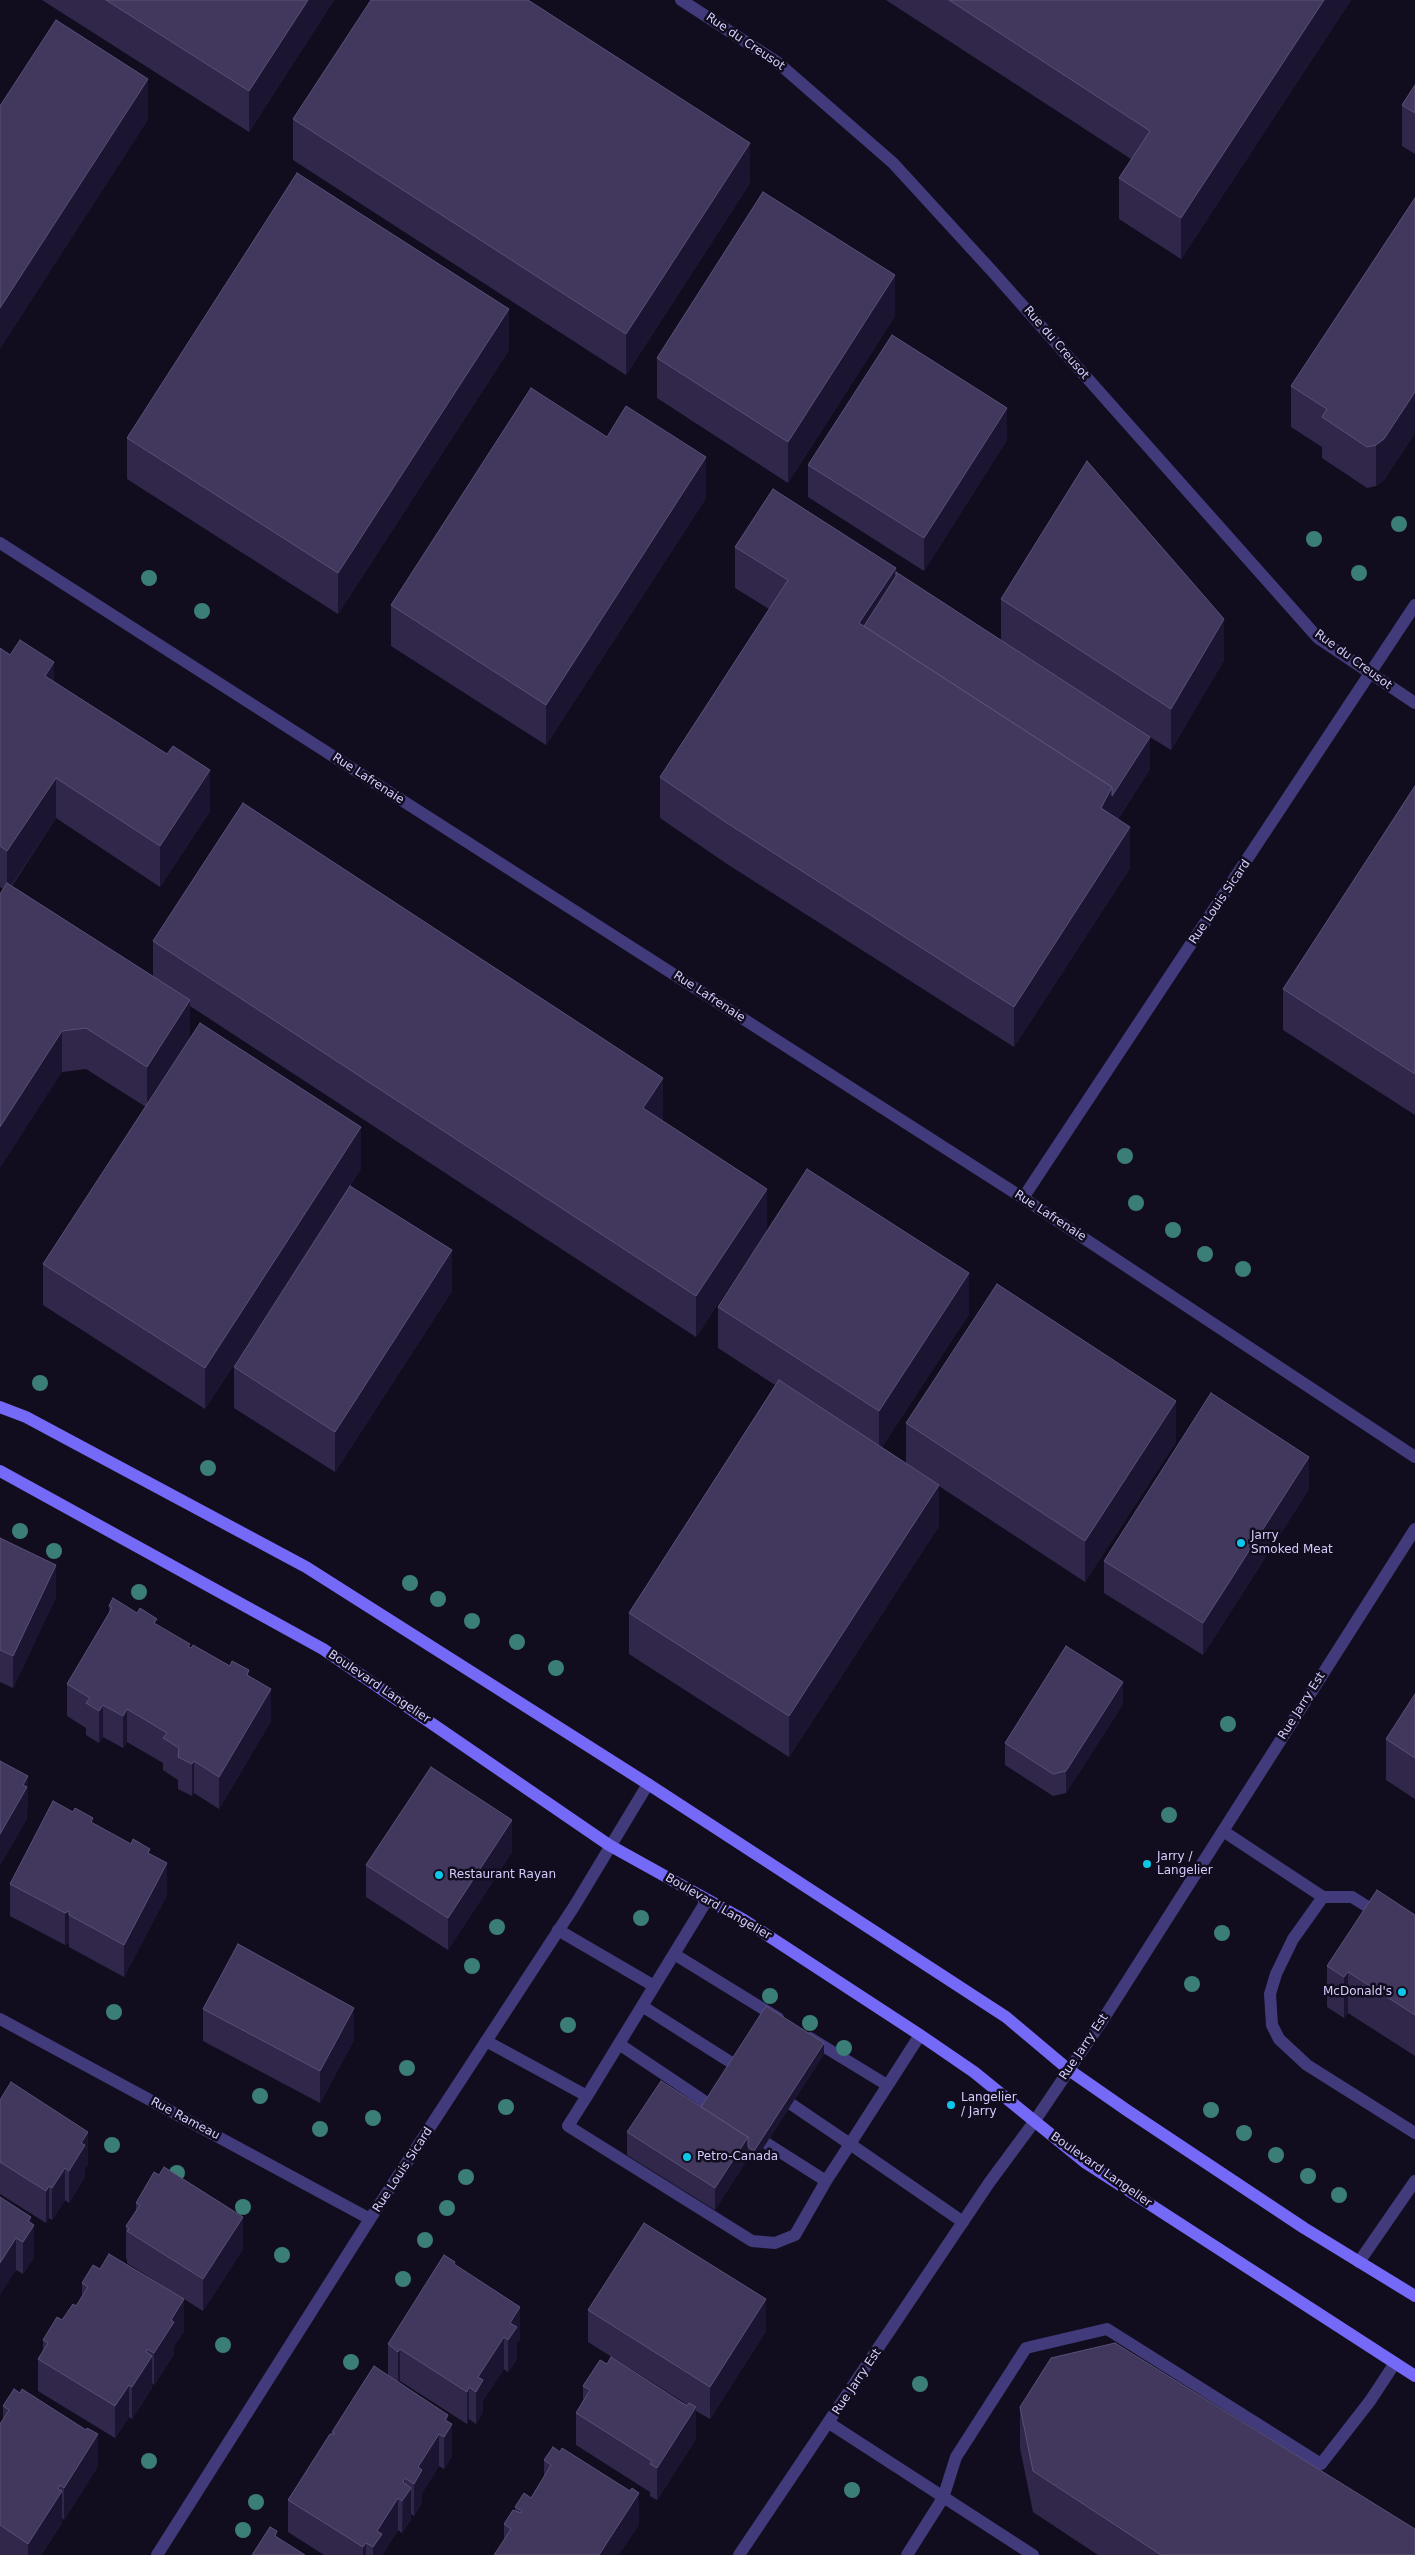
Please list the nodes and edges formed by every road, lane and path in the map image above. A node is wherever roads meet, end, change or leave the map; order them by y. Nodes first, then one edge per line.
1 (681, 0) edge
2 (0, 543) edge
3 (1415, 605) edge
4 (1371, 674) junction
5 (1415, 703) edge
6 (1023, 1198) junction
7 (0, 1407) edge
8 (1415, 1457) edge
9 (0, 1471) edge
10 (1415, 1529) edge
11 (648, 1784) junction
12 (1223, 1831) junction
13 (609, 1846) junction
14 (1323, 1897) junction
15 (707, 1900) junction
16 (1392, 1922) edge
17 (558, 1930) junction
18 (674, 1954) junction
19 (654, 1986) junction
20 (642, 2006) junction
21 (0, 2019) edge
22 (920, 2035) junction
23 (486, 2042) junction
24 (619, 2044) junction
25 (735, 2065) edge
26 (1069, 2070) junction
27 (887, 2085) junction
28 (587, 2096) junction
29 (792, 2104) edge
30 (710, 2105) edge
31 (1034, 2122) junction
32 (1415, 2133) edge
33 (766, 2143) edge
34 (850, 2144) junction
35 (826, 2180) junction
36 (1415, 2181) edge
37 (370, 2219) junction
38 (963, 2222) junction
39 (1359, 2262) junction
40 (1415, 2296) edge
41 (1395, 2363) junction
42 (1415, 2376) edge
43 (830, 2423) junction
44 (943, 2498) junction
45 (157, 2555) edge
46 (738, 2555) edge
47 (907, 2555) edge
48 (1033, 2555) edge

1 - 4 street, Rue du Creusot
2 - 6 street, Rue Lafrenaie
3 - 4 street, Rue Louis Sicard
4 - 5 street, Rue du Creusot
4 - 6 street, Rue Louis Sicard
6 - 8 street, Rue Lafrenaie
7 - 11 main road
9 - 13 main road, Boulevard Langelier
10 - 12 street, Rue Jarry Est
11 - 13 street, Rue Louis Sicard
11 - 26 main road
12 - 14 street
12 - 26 street, Rue Jarry Est
13 - 15 main road, Boulevard Langelier
13 - 17 street, Rue Louis Sicard
14 - 16 street
14 - 32 street
15 - 18 street
15 - 22 main road, Boulevard Langelier
17 - 19 street
17 - 23 street, Rue Louis Sicard
18 - 19 street
18 - 27 street
19 - 20 street
20 - 24 street
20 - 25 street
21 - 37 street, Rue Rameau
22 - 27 street
22 - 31 main road, Boulevard Langelier
23 - 28 street
23 - 37 street, Rue Louis Sicard
24 - 28 street
24 - 30 street
26 - 31 street, Rue Jarry Est
26 - 39 main road
27 - 34 street
28 - 35 street
29 - 34 street
31 - 38 street, Rue Jarry Est
31 - 41 main road, Boulevard Langelier
33 - 35 street
34 - 35 street
34 - 38 street
36 - 39 street
37 - 45 street, Rue Louis Sicard
38 - 43 street, Rue Jarry Est
39 - 40 main road
41 - 42 main road, Boulevard Langelier
41 - 44 street
43 - 44 street
43 - 46 street, Rue Jarry Est
44 - 47 street
44 - 48 street

